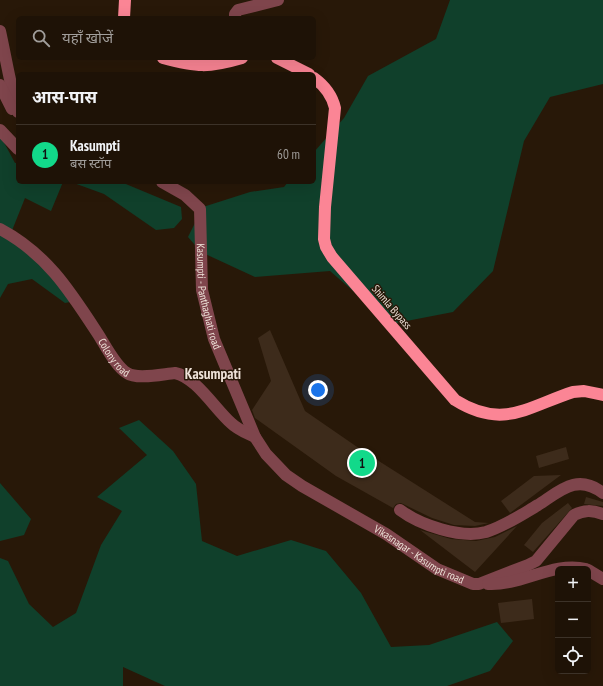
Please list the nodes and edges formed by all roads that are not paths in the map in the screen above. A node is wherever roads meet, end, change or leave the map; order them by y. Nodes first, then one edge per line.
1 (125, 0) edge
2 (278, 0) edge
3 (124, 16) edge
4 (235, 16) edge
5 (0, 31) edge
6 (171, 60) edge
7 (235, 60) edge
8 (281, 60) edge
9 (305, 72) edge
10 (316, 80) edge
11 (0, 85) edge
12 (16, 104) edge
13 (16, 114) edge
14 (0, 130) edge
15 (16, 148) edge
16 (166, 184) edge
17 (0, 229) edge
18 (603, 395) edge
19 (255, 437) junction
20 (603, 493) edge
21 (333, 504) joint
22 (400, 510) dead end
23 (603, 514) edge
24 (555, 570) edge
25 (591, 572) edge
26 (603, 579) edge
27 (479, 584) junction

1 - 3 highway
2 - 4 street
5 - 12 street
6 - 7 highway
8 - 9 highway
10 - 18 highway, Shimla Bypass
11 - 13 street
14 - 15 street
16 - 19 street, Kasumpti - Panthaghati road
17 - 19 street, Colony road
19 - 21 street, Kasumpti - Panthaghati road
20 - 22 street
21 - 27 street, Vikasnagar - Kasumpti road
23 - 27 street, Vikasnagar - Kasumpti road
24 - 27 street
25 - 26 street

